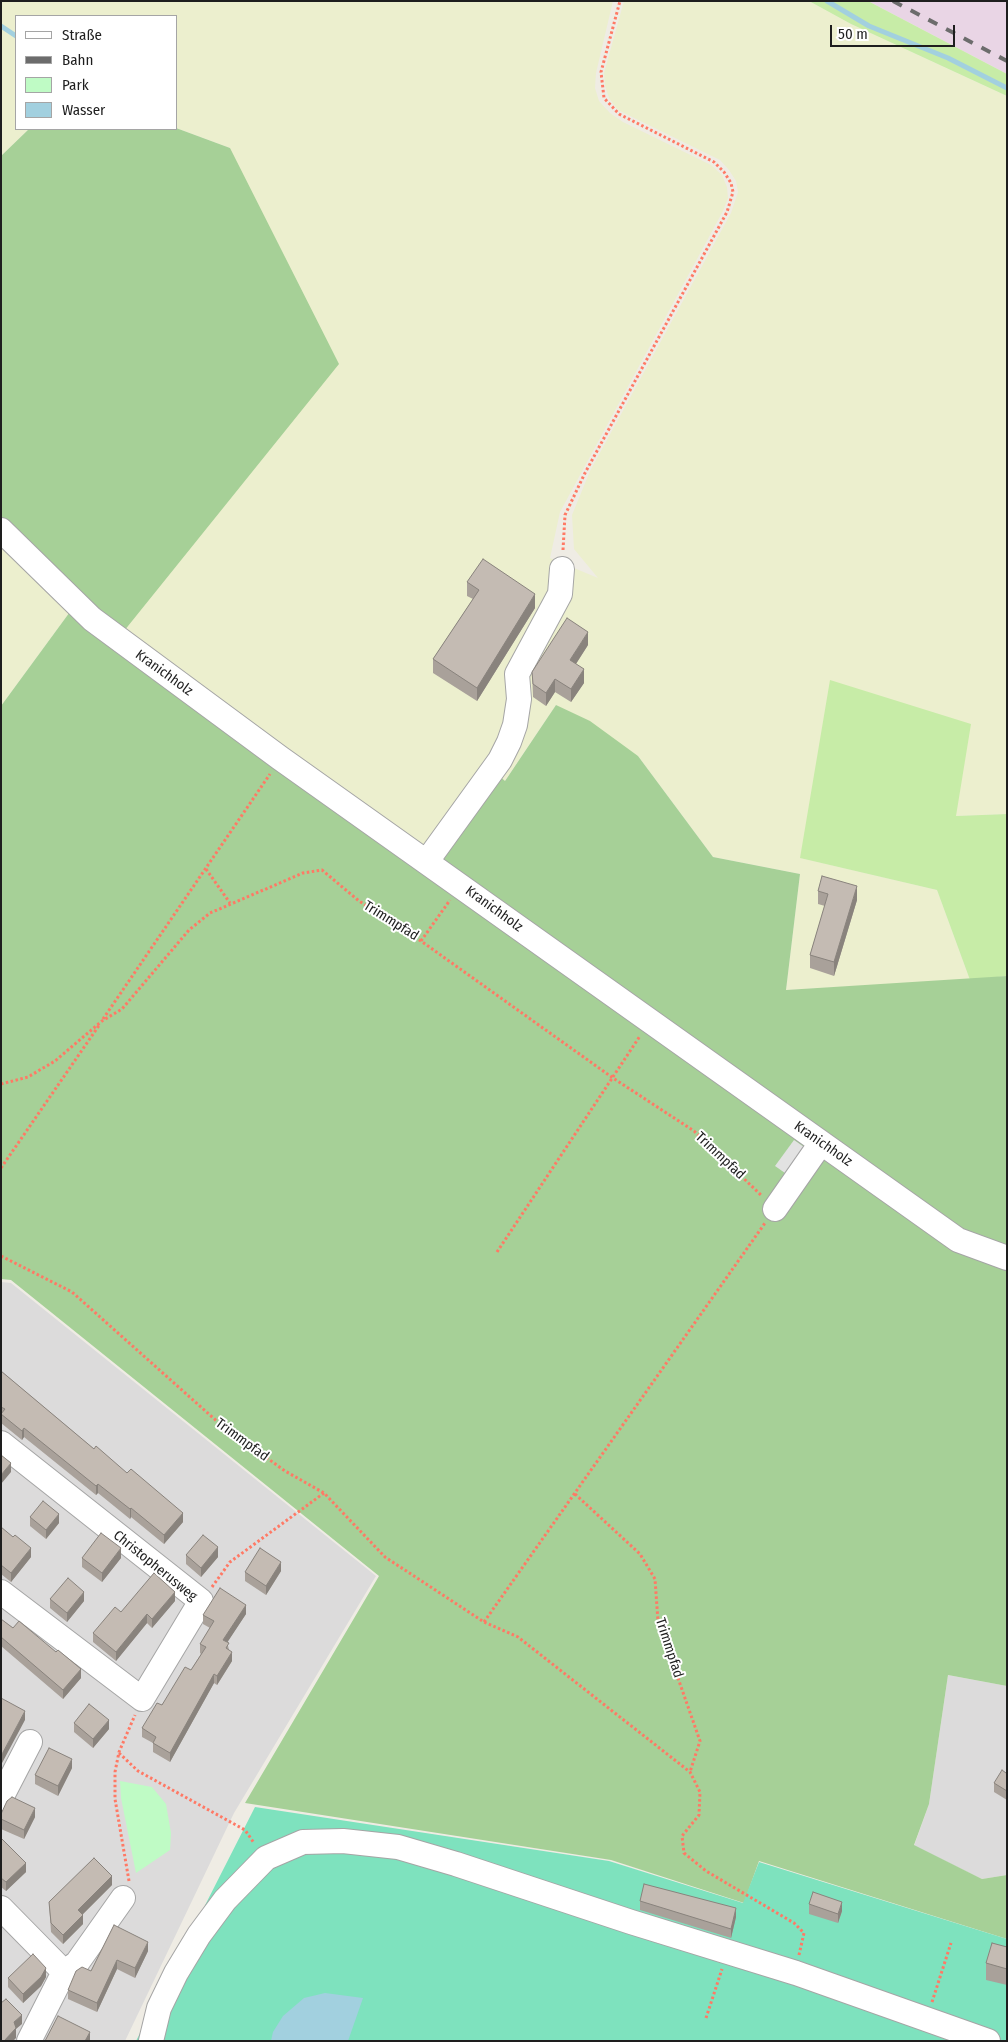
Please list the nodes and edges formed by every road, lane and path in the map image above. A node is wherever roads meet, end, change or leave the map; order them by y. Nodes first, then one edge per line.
1 (620, 1) edge
2 (1, 530) edge
3 (562, 569) joint
4 (280, 758) junction
5 (427, 861) junction
6 (206, 869) junction
7 (461, 885) junction
8 (230, 903) junction
9 (421, 940) junction
10 (102, 1020) junction
11 (650, 1021) junction
12 (613, 1078) junction
13 (1, 1084) edge
14 (821, 1143) junction
15 (1, 1168) edge
16 (775, 1209) junction
17 (497, 1252) dead end
18 (1, 1256) edge
19 (1007, 1258) edge
20 (1, 1443) edge
21 (324, 1493) junction
22 (574, 1494) junction
23 (1, 1592) edge
24 (201, 1601) junction
25 (484, 1622) junction
26 (142, 1699) junction
27 (30, 1742) dead end
28 (119, 1752) junction
29 (690, 1772) junction
30 (1, 1798) edge
31 (266, 1858) junction
32 (123, 1898) joint
33 (1, 1908) edge
34 (951, 1943) dead end
35 (728, 1952) junction
36 (64, 1972) junction
37 (796, 1973) junction
38 (706, 2018) dead end
39 (926, 2019) junction
40 (29, 2041) edge
41 (151, 2041) edge
42 (988, 2041) edge

1 - 3 path
2 - 4 street, Kranichholz
3 - 5 street
4 - 5 street, Kranichholz
4 - 6 path
5 - 7 street, Kranichholz
6 - 8 path
6 - 10 path
7 - 9 path
7 - 11 street, Kranichholz
8 - 9 path, Trimmpfad
8 - 10 path, Trimmpfad
9 - 12 path, Trimmpfad
10 - 13 path, Trimmpfad
10 - 15 path
11 - 12 path
11 - 14 street, Kranichholz
12 - 16 path, Trimmpfad
12 - 17 path
14 - 16 street
14 - 19 street, Kranichholz
16 - 22 path
18 - 21 path, Trimmpfad
20 - 24 street, Christopherusweg
21 - 24 path
21 - 25 path, Trimmpfad
22 - 25 path
22 - 29 path, Trimmpfad
23 - 26 street
24 - 26 street, Christopherusweg
25 - 29 path, Trimmpfad
26 - 28 path
27 - 30 street
28 - 31 path
28 - 32 path
29 - 37 path, Trimmpfad
31 - 35 street
31 - 41 street
32 - 36 street
33 - 36 street
34 - 39 path
35 - 37 street
35 - 38 path
36 - 40 street
37 - 39 street
39 - 42 street

